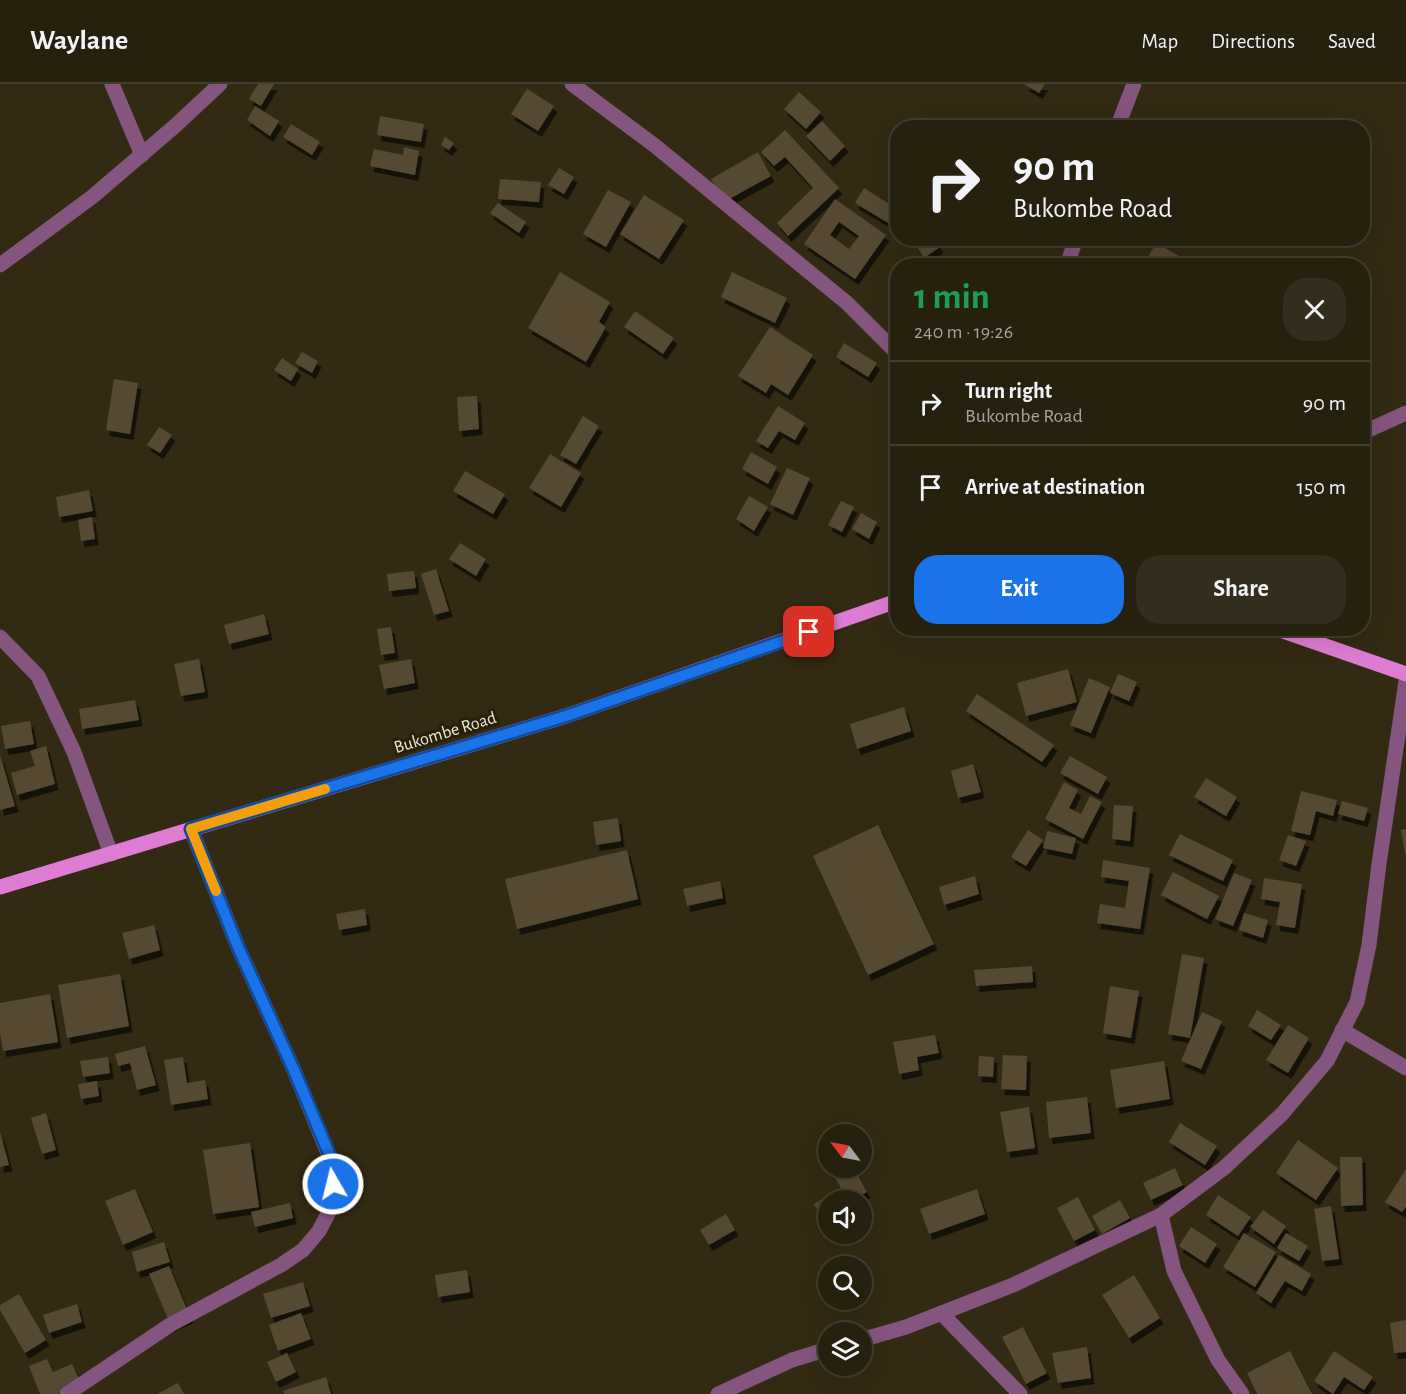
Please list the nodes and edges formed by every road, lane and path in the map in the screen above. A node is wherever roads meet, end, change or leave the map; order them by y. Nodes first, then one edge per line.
1 (112, 84) edge
2 (220, 84) edge
3 (572, 84) edge
4 (1134, 84) edge
5 (1120, 120) edge
6 (142, 155) junction
7 (0, 265) edge
8 (890, 346) edge
9 (1406, 414) edge
10 (1370, 430) edge
11 (890, 603) edge
12 (1297, 636) edge
13 (0, 637) edge
14 (1406, 674) edge
15 (1406, 681) edge
16 (191, 829) junction
17 (111, 854) junction
18 (0, 887) edge
19 (1342, 1030) junction
20 (1406, 1068) edge
21 (1161, 1215) junction
22 (941, 1313) junction
23 (872, 1337) edge
24 (818, 1352) edge
25 (67, 1394) edge
26 (718, 1394) edge
27 (1020, 1394) edge
28 (1242, 1394) edge

1 - 6 street
2 - 6 street
3 - 8 street
4 - 5 street
6 - 7 street
9 - 10 street
11 - 16 main road, Bukombe Road
12 - 14 main road
13 - 17 street
15 - 19 street
16 - 17 main road, Bukombe Road
16 - 25 street
17 - 18 main road, Bukombe Road
19 - 20 street
19 - 21 street
21 - 22 street
21 - 28 street
22 - 23 street
22 - 27 street
24 - 26 street

